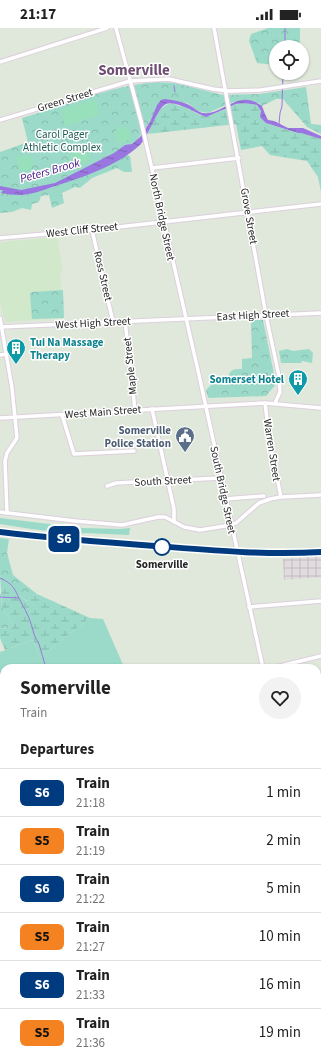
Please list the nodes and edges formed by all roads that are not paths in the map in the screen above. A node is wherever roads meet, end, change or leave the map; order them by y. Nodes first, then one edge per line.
1 (107, 28) edge
2 (116, 28) edge
3 (214, 28) edge
4 (0, 62) edge
5 (130, 81) junction
6 (321, 81) edge
7 (226, 91) junction
8 (0, 120) edge
9 (239, 158) junction
10 (152, 168) junction
11 (321, 204) edge
12 (248, 212) junction
13 (163, 221) junction
14 (92, 230) junction
15 (0, 238) edge
16 (321, 313) edge
17 (266, 315) junction
18 (0, 318) edge
19 (186, 318) junction
20 (125, 321) junction
21 (113, 322) junction
22 (1, 327) edge
23 (7, 354) junction
24 (0, 355) edge
25 (265, 403) junction
26 (275, 403) junction
27 (205, 407) junction
28 (321, 408) edge
29 (152, 409) junction
30 (135, 410) junction
31 (62, 415) junction
32 (0, 418) edge
33 (15, 418) junction
34 (134, 452) dead end
35 (0, 474) edge
36 (5, 474) junction
37 (221, 478) junction
38 (168, 481) junction
39 (106, 486) dead end
40 (321, 495) edge
41 (264, 496) dead end
42 (281, 497) junction
43 (225, 499) junction
44 (0, 512) edge
45 (6, 513) junction
46 (174, 522) junction
47 (231, 525) junction
48 (321, 601) edge
49 (249, 607) junction
50 (321, 656) edge
51 (262, 664) edge
52 (288, 664) edge

1 - 4 street
2 - 5 street, North Bridge Street
3 - 7 street, Grove Street
5 - 7 street, Green Street
5 - 8 street, Green Street
5 - 10 street, North Bridge Street
6 - 7 street, Green Street
7 - 9 street, Grove Street
9 - 10 street
9 - 12 street, Grove Street
10 - 13 street, North Bridge Street
11 - 12 street, West Cliff Street
12 - 13 street, West Cliff Street
12 - 17 street, Grove Street
13 - 14 street, West Cliff Street
13 - 19 street, North Bridge Street
14 - 15 street, West Cliff Street
14 - 21 street, Ross Street
16 - 17 street, East High Street
17 - 19 street, East High Street
17 - 26 street, Grove Street
18 - 22 street
19 - 20 street, West High Street
19 - 27 street, North Bridge Street
20 - 21 street, West High Street
20 - 30 street, Maple Street
21 - 22 street, West High Street
22 - 23 street
23 - 24 street
23 - 33 street
25 - 26 street, West Main Street
25 - 27 street, West Main Street
25 - 42 street, Warren Street
26 - 28 street, West Main Street
27 - 29 street, West Main Street
27 - 37 street, South Bridge Street
29 - 30 street, West Main Street
29 - 38 street
30 - 31 street, West Main Street
31 - 33 street, West Main Street
31 - 34 street
32 - 33 street, West Main Street
33 - 36 street
35 - 36 street
36 - 45 street
37 - 38 street, South Street
37 - 43 street, South Bridge Street
38 - 39 street, South Street
38 - 46 street
40 - 42 street
41 - 43 street
42 - 47 street
43 - 47 street, South Bridge Street
44 - 45 street
45 - 46 street
46 - 47 street
47 - 49 street, South Bridge Street
48 - 49 street
49 - 51 street, South Bridge Street
50 - 52 street

